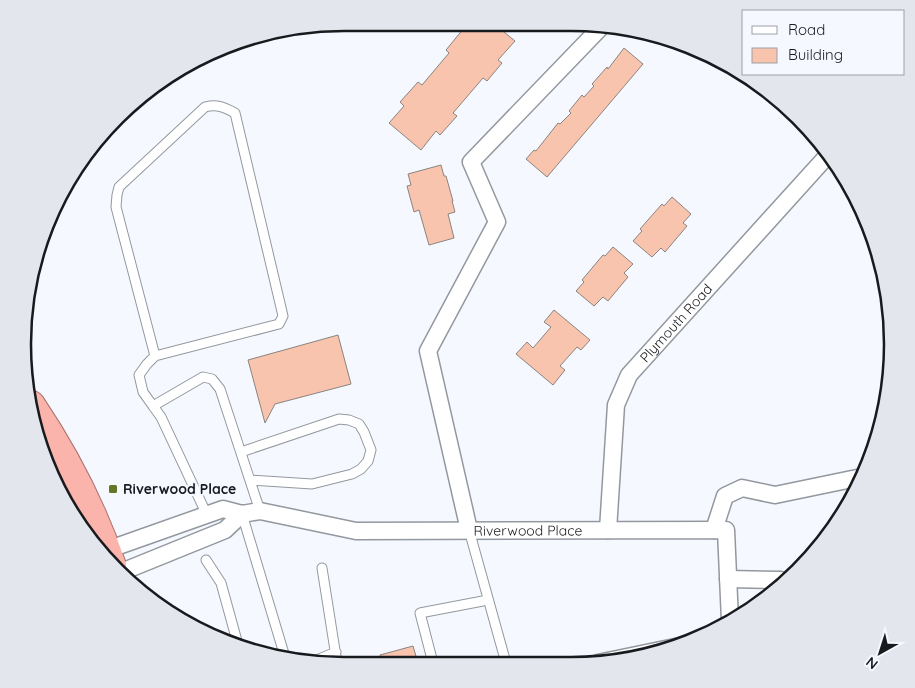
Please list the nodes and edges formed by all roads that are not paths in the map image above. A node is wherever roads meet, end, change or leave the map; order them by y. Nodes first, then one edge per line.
1 (596, 32) edge
2 (823, 160) edge
3 (155, 356) junction
4 (153, 406) junction
5 (42, 423) edge
6 (241, 452) junction
7 (853, 479) edge
8 (250, 480) junction
9 (260, 511) junction
10 (242, 514) junction
11 (207, 515) junction
12 (469, 530) junction
13 (608, 530) junction
14 (714, 530) junction
15 (102, 541) edge
16 (114, 556) edge
17 (206, 560) dead end
18 (322, 568) dead end
19 (128, 569) edge
20 (728, 579) junction
21 (776, 580) edge
22 (488, 600) junction
23 (730, 613) edge
24 (236, 637) edge
25 (283, 651) edge
26 (336, 652) junction
27 (326, 656) edge
28 (336, 657) edge
29 (431, 657) edge
30 (504, 657) edge

1 - 12 street
2 - 13 street, Plymouth Road
3 - 3 lane
3 - 4 lane
4 - 6 lane
4 - 11 lane
5 - 15 highway
6 - 8 lane
6 - 8 lane
7 - 14 street
8 - 9 lane
9 - 10 street, Riverwood Place
9 - 12 street, Riverwood Place
10 - 11 street, Riverwood Place
10 - 19 street
10 - 25 lane
11 - 16 street, Riverwood Place
12 - 13 street, Riverwood Place
12 - 22 lane
13 - 14 street, Riverwood Place
14 - 20 street
17 - 24 lane
18 - 26 lane
20 - 21 street
20 - 23 street
22 - 29 lane
22 - 30 lane
26 - 27 lane
26 - 28 lane

